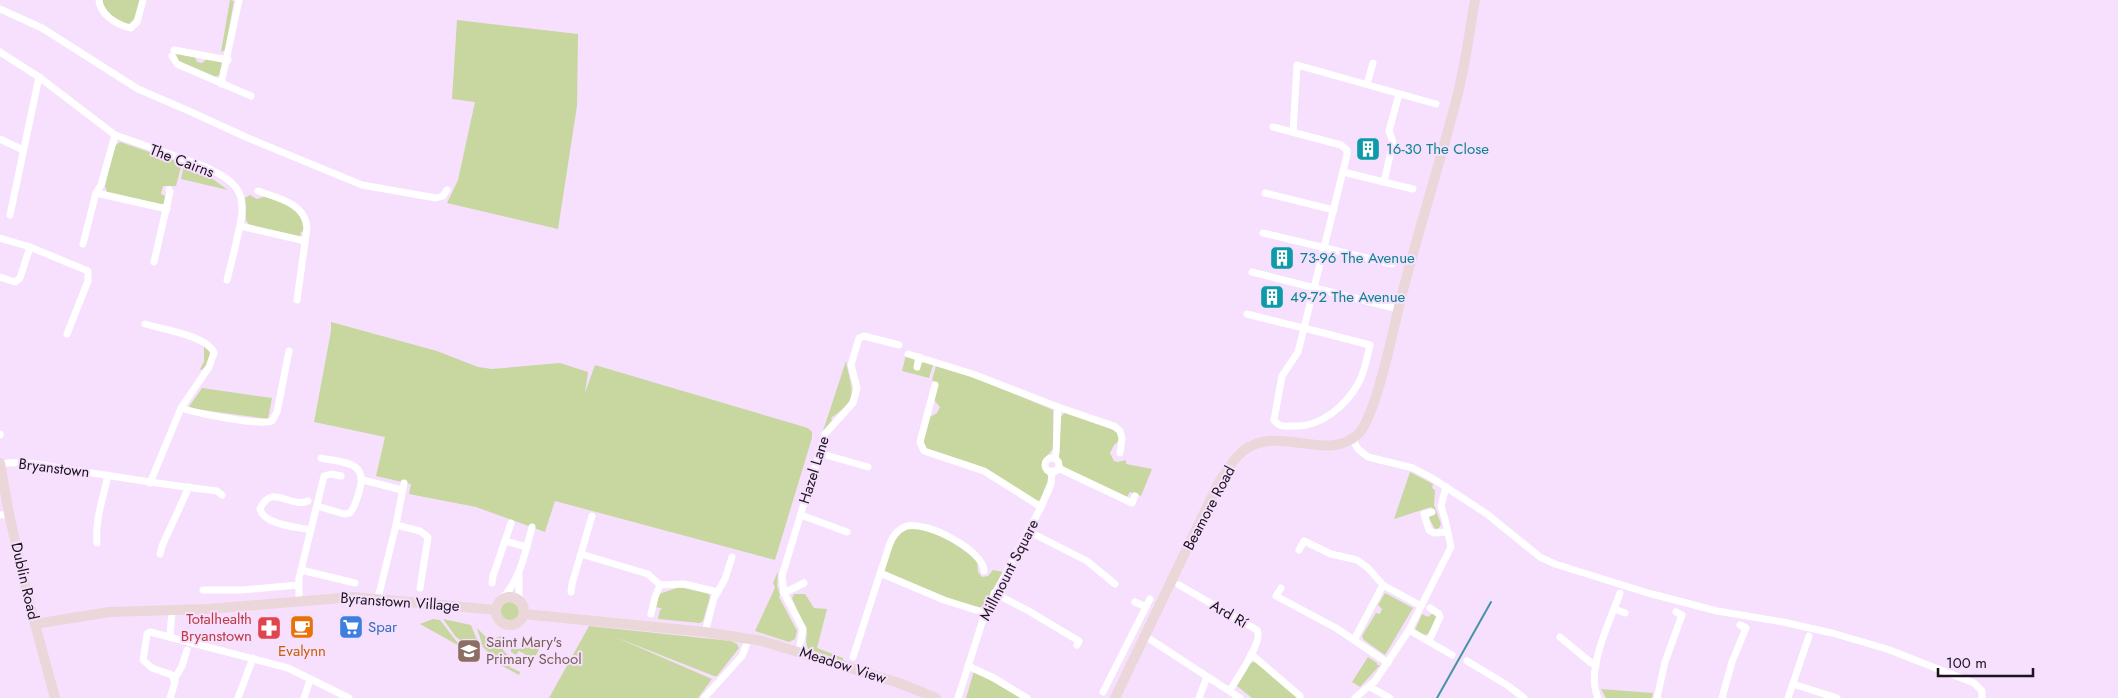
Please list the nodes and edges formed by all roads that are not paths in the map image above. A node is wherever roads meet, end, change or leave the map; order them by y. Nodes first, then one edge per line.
1 (99, 0) edge
2 (143, 0) edge
3 (239, 0) edge
4 (1475, 0) edge
5 (0, 9) edge
6 (0, 52) edge
7 (228, 60) junction
8 (1373, 62) dead end
9 (39, 77) junction
10 (222, 84) junction
11 (1367, 84) junction
12 (1399, 94) junction
13 (251, 96) dead end
14 (1436, 104) dead end
15 (1273, 127) dead end
16 (1293, 132) junction
17 (115, 135) junction
18 (0, 139) edge
19 (23, 150) junction
20 (1343, 172) junction
21 (1384, 182) junction
22 (1413, 189) dead end
23 (169, 190) dead end
24 (447, 190) dead end
25 (258, 191) dead end
26 (96, 193) junction
27 (1266, 193) dead end
28 (167, 209) junction
29 (1334, 210) junction
30 (10, 215) dead end
31 (240, 226) junction
32 (1263, 233) dead end
33 (0, 238) edge
34 (306, 241) junction
35 (83, 244) dead end
36 (1325, 247) junction
37 (30, 248) junction
38 (154, 262) dead end
39 (1392, 264) dead end
40 (1252, 272) dead end
41 (0, 277) edge
42 (227, 280) dead end
43 (1314, 288) junction
44 (297, 300) dead end
45 (1398, 309) junction
46 (1246, 314) dead end
47 (145, 324) dead end
48 (1304, 328) junction
49 (67, 334) dead end
50 (899, 345) dead end
51 (289, 351) dead end
52 (908, 354) dead end
53 (919, 357) junction
54 (917, 367) dead end
55 (935, 385) dead end
56 (1058, 407) junction
57 (181, 408) junction
58 (929, 408) junction
59 (937, 410) dead end
60 (1352, 439) junction
61 (819, 453) junction
62 (1120, 453) dead end
63 (321, 458) dead end
64 (1054, 458) junction
65 (0, 464) edge
66 (868, 467) dead end
67 (1055, 470) junction
68 (108, 475) junction
69 (341, 476) dead end
70 (362, 480) junction
71 (150, 482) junction
72 (1446, 486) junction
73 (189, 488) junction
74 (222, 495) dead end
75 (1135, 496) dead end
76 (308, 501) dead end
77 (317, 506) junction
78 (1041, 507) junction
79 (1432, 512) dead end
80 (4, 515) edge
81 (800, 515) junction
82 (592, 516) dead end
83 (511, 523) dead end
84 (396, 525) junction
85 (532, 528) dead end
86 (311, 530) junction
87 (1028, 531) junction
88 (847, 532) dead end
89 (1448, 532) junction
90 (505, 541) junction
91 (97, 543) dead end
92 (527, 547) junction
93 (1299, 550) dead end
94 (160, 554) dead end
95 (581, 554) junction
96 (732, 557) dead end
97 (301, 570) junction
98 (984, 571) dead end
99 (519, 573) junction
100 (880, 573) junction
101 (355, 583) dead end
102 (492, 584) dead end
103 (804, 584) dead end
104 (1115, 584) dead end
105 (298, 585) junction
106 (1179, 585) dead end
107 (1383, 585) junction
108 (660, 586) junction
109 (420, 588) dead end
110 (1281, 588) dead end
111 (203, 590) dead end
112 (571, 592) dead end
113 (718, 592) junction
114 (784, 593) junction
115 (994, 593) junction
116 (1620, 593) dead end
117 (378, 598) junction
118 (1150, 599) dead end
119 (299, 600) junction
120 (501, 600) junction
121 (519, 600) junction
122 (1136, 602) dead end
123 (1421, 606) junction
124 (1146, 607) junction
125 (1430, 608) dead end
126 (1615, 609) junction
127 (172, 610) junction
128 (496, 610) junction
129 (1676, 612) dead end
130 (985, 613) junction
131 (1625, 613) dead end
132 (524, 614) junction
133 (651, 614) dead end
134 (35, 624) junction
135 (1740, 626) dead end
136 (1409, 630) junction
137 (705, 632) junction
138 (170, 636) junction
139 (1145, 636) junction
140 (1809, 636) dead end
141 (1560, 637) dead end
142 (748, 640) junction
143 (1354, 640) junction
144 (1429, 641) junction
145 (1077, 645) dead end
146 (187, 650) dead end
147 (799, 651) junction
148 (1251, 654) junction
149 (1452, 654) dead end
150 (853, 657) dead end
151 (252, 658) junction
152 (1467, 662) dead end
153 (1388, 663) junction
154 (1596, 665) junction
155 (968, 666) junction
156 (1207, 677) junction
157 (174, 680) junction
158 (310, 680) junction
159 (1108, 683) junction
160 (1793, 684) junction
161 (1370, 687) junction
162 (1230, 690) junction
163 (1103, 692) dead end
164 (1117, 693) edge
165 (1300, 696) dead end
166 (55, 698) edge
167 (170, 698) edge
168 (238, 698) edge
169 (304, 698) edge
170 (349, 698) edge
171 (704, 698) edge
172 (936, 698) edge
173 (958, 698) edge
174 (1027, 698) edge
175 (1199, 698) edge
176 (1240, 698) edge
177 (1355, 698) edge
178 (1390, 698) edge
179 (1524, 698) edge
180 (1598, 698) edge
181 (1657, 698) edge
182 (1722, 698) edge
183 (1788, 698) edge
184 (1837, 698) edge
185 (1982, 698) edge

1 - 2 street
3 - 7 street
4 - 45 main road
5 - 24 street
6 - 9 street, The Cairns
7 - 10 street
7 - 10 street
8 - 11 street
9 - 17 street, The Cairns
9 - 19 street
10 - 13 street
11 - 12 street
11 - 16 street
12 - 14 street
12 - 21 street
15 - 16 street
16 - 20 street
17 - 26 street
17 - 31 street, The Cairns
18 - 19 street
19 - 30 street
20 - 21 street
20 - 29 street
21 - 22 street
23 - 28 street
25 - 34 street
26 - 28 street
26 - 35 street
27 - 29 street
28 - 38 street
29 - 36 street
31 - 34 street
31 - 42 street, The Cairns
32 - 36 street
33 - 37 street
34 - 44 street
36 - 39 street
36 - 43 street
37 - 41 street
37 - 49 street
40 - 43 street
43 - 45 street
43 - 48 street
45 - 60 main road
46 - 48 street
47 - 57 street
48 - 48 street
50 - 61 street, Hazel Lane
51 - 57 street
52 - 53 street
53 - 54 street
53 - 56 street
55 - 58 street
56 - 62 street
56 - 64 street, Millmount Square
57 - 71 street
58 - 59 street
58 - 78 street
60 - 72 street
60 - 139 main road, Beamore Road
61 - 66 street
61 - 81 street, Hazel Lane
63 - 70 street
64 - 67 street, Millmount Square
64 - 67 street, Millmount Square
65 - 68 street, Bryanstown
65 - 80 main road, Dublin Road
67 - 75 street
67 - 78 street, Millmount Square
68 - 71 street, Bryanstown
68 - 91 street
69 - 77 street
70 - 77 street
70 - 84 street
71 - 73 street, Bryanstown
72 - 89 street
72 - 185 street
73 - 74 street, Bryanstown
73 - 94 street
76 - 86 street
77 - 86 street
78 - 87 street, Millmount Square
79 - 89 street
80 - 134 main road, Dublin Road
81 - 88 street
81 - 114 street, Hazel Lane
82 - 95 street
83 - 90 street
84 - 109 street
84 - 117 street
85 - 92 street
86 - 97 street
87 - 104 street
87 - 115 street, Millmount Square
89 - 123 street
90 - 92 street
90 - 102 street
92 - 99 street
93 - 107 street
95 - 108 street
95 - 112 street
96 - 113 street
97 - 101 street
97 - 105 street
98 - 100 street
99 - 120 street
99 - 121 street
100 - 130 street
100 - 150 street
103 - 114 street
105 - 111 street
105 - 119 street
106 - 148 street, Ard Rí
107 - 123 street
107 - 143 street
108 - 113 street
108 - 133 street
110 - 143 street
113 - 137 street
114 - 147 street, Hazel Lane
115 - 130 street, Millmount Square
115 - 145 street
116 - 126 street
117 - 119 main road, Byranstown Village
117 - 128 main road, Byranstown Village
118 - 124 street
119 - 127 main road, Byranstown Village
120 - 121 main road
120 - 128 main road
121 - 132 main road
122 - 124 street
123 - 136 street
124 - 159 street
125 - 144 street
126 - 131 street
126 - 154 street
127 - 134 main road, Byranstown Village
127 - 138 street
128 - 132 main road
129 - 181 street
130 - 155 street, Millmount Square
132 - 137 main road, Meadow View
134 - 166 main road, Dublin Road
135 - 182 street
136 - 144 street
136 - 153 street
137 - 142 main road, Meadow View
138 - 151 street
138 - 157 street
139 - 156 street
139 - 164 main road, Beamore Road
140 - 160 street
141 - 154 street
142 - 147 main road, Meadow View
142 - 171 street
143 - 153 street
144 - 149 street
146 - 157 street
147 - 172 main road, Meadow View
148 - 162 street, Ard Rí
148 - 165 street
151 - 158 street
151 - 168 street
152 - 179 street
153 - 161 street
154 - 180 street
155 - 173 street, Millmount Square
155 - 174 street
156 - 162 street
156 - 175 street
157 - 167 street
158 - 169 street
158 - 170 street
159 - 163 street
159 - 164 street
160 - 183 street
160 - 184 street
161 - 177 street
161 - 178 street
162 - 176 street

